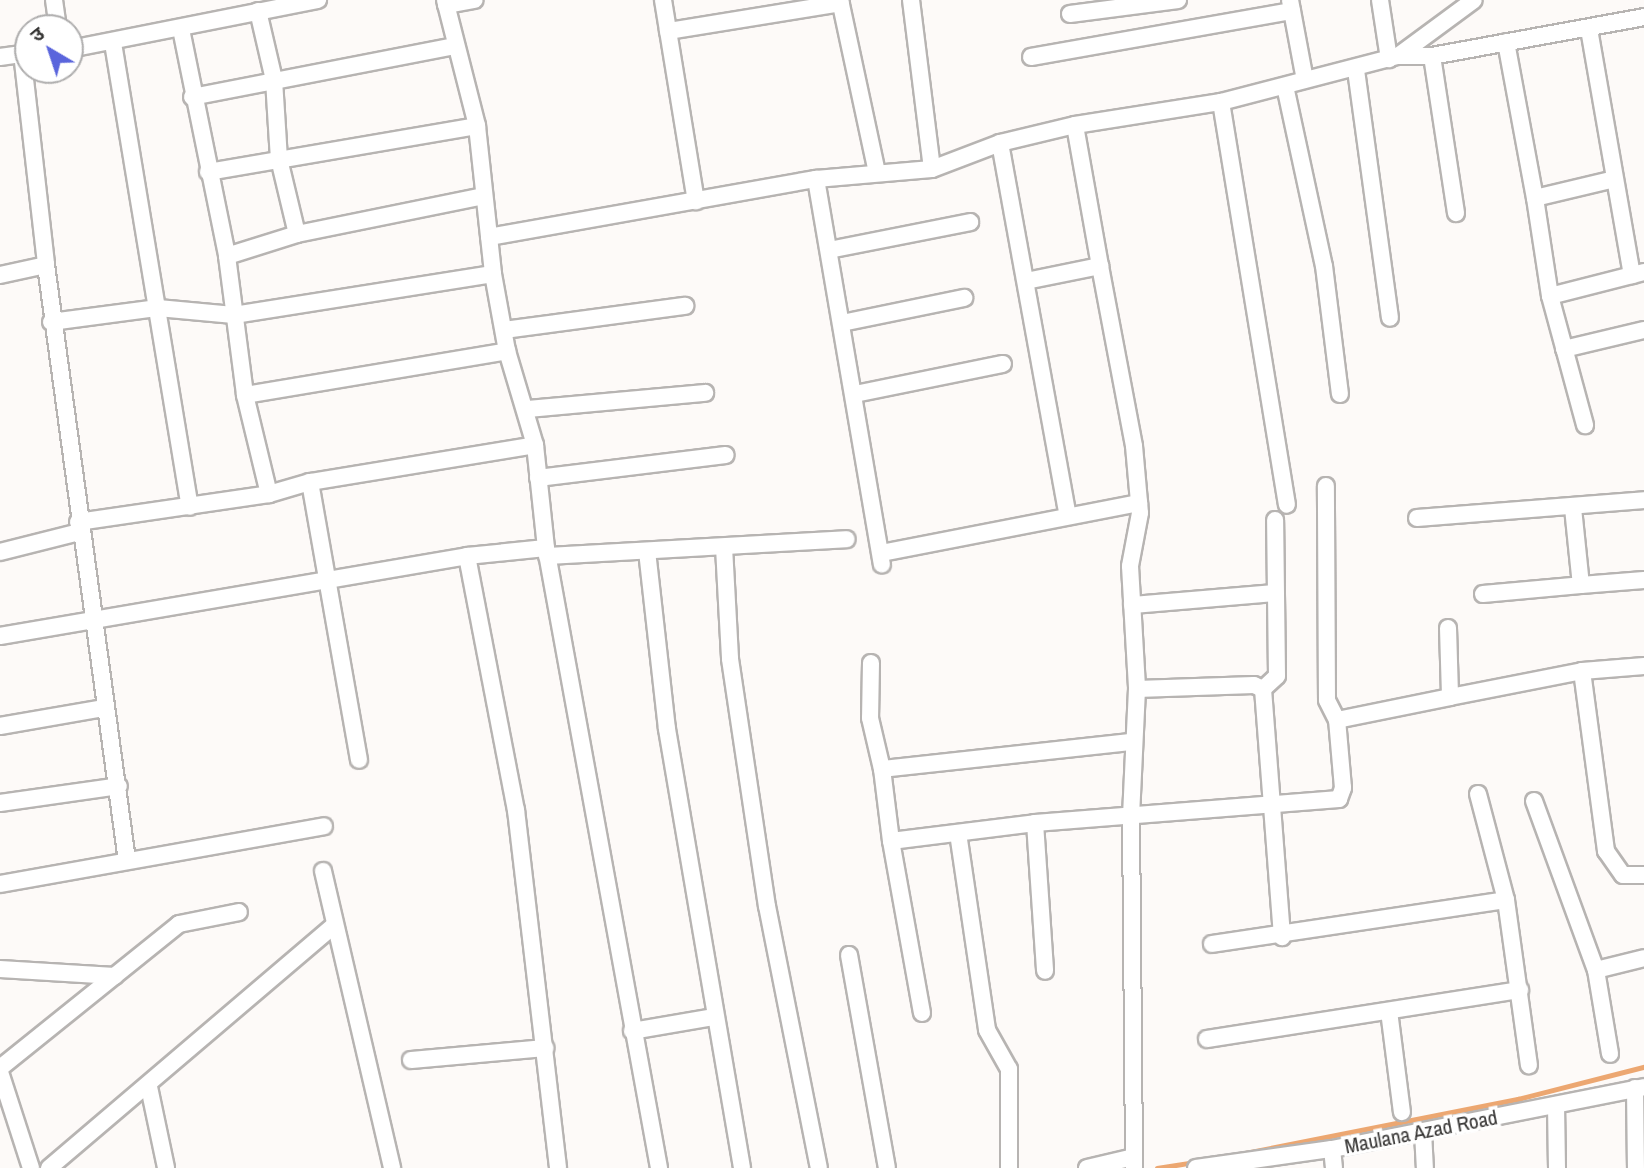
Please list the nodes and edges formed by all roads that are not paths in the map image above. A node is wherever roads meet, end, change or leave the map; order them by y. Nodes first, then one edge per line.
1 (318, 0) edge
2 (475, 0) edge
3 (663, 0) edge
4 (911, 0) edge
5 (1178, 0) edge
6 (1380, 0) edge
7 (1474, 0) edge
8 (446, 2) edge
9 (841, 2) edge
10 (1291, 6) edge
11 (258, 11) junction
12 (1070, 14) dead end
13 (1644, 17) edge
14 (181, 29) junction
15 (1589, 29) junction
16 (668, 31) junction
17 (1506, 42) junction
18 (113, 43) junction
19 (84, 47) edge
20 (454, 47) junction
21 (1432, 56) junction
22 (1031, 57) dead end
23 (1394, 58) junction
24 (1356, 70) junction
25 (274, 80) junction
26 (1305, 80) junction
27 (28, 84) edge
28 (1285, 86) junction
29 (192, 97) junction
30 (1221, 102) junction
31 (1075, 125) junction
32 (477, 126) junction
33 (1000, 143) junction
34 (279, 159) junction
35 (932, 169) junction
36 (208, 172) junction
37 (877, 173) junction
38 (816, 179) junction
39 (1615, 179) junction
40 (483, 195) junction
41 (1535, 198) junction
42 (696, 201) junction
43 (1456, 213) dead end
44 (970, 222) dead end
45 (297, 234) junction
46 (489, 237) junction
47 (829, 250) junction
48 (227, 256) junction
49 (46, 265) junction
50 (1100, 266) junction
51 (494, 274) junction
52 (1638, 274) edge
53 (0, 275) edge
54 (1026, 281) junction
55 (1550, 296) junction
56 (964, 298) dead end
57 (685, 306) dead end
58 (158, 308) junction
59 (234, 315) junction
60 (1390, 318) dead end
61 (51, 322) junction
62 (842, 323) junction
63 (504, 330) junction
64 (1644, 330) edge
65 (1564, 349) junction
66 (507, 351) junction
67 (1003, 364) dead end
68 (705, 393) dead end
69 (855, 394) junction
70 (1340, 394) dead end
71 (245, 395) junction
72 (528, 409) junction
73 (1585, 425) dead end
74 (535, 445) junction
75 (726, 454) dead end
76 (538, 478) junction
77 (310, 482) junction
78 (1326, 486) dead end
79 (269, 494) junction
80 (1644, 500) edge
81 (1139, 503) junction
82 (1287, 505) dead end
83 (190, 507) junction
84 (1573, 508) junction
85 (1068, 516) junction
86 (1417, 519) dead end
87 (1275, 520) dead end
88 (79, 527) junction
89 (847, 538) dead end
90 (724, 547) junction
91 (647, 551) junction
92 (0, 552) edge
93 (546, 552) junction
94 (467, 556) junction
95 (1644, 580) edge
96 (327, 582) junction
97 (1581, 585) junction
98 (1276, 593) junction
99 (1483, 594) dead end
100 (1132, 605) junction
101 (92, 619) junction
102 (1448, 628) dead end
103 (0, 636) edge
104 (871, 663) dead end
105 (1644, 666) edge
106 (1583, 671) junction
107 (1264, 689) junction
108 (1137, 690) junction
109 (1450, 697) junction
110 (104, 708) junction
111 (1337, 719) junction
112 (0, 726) edge
113 (1132, 742) junction
114 (359, 760) dead end
115 (882, 769) junction
116 (119, 786) junction
117 (1478, 794) dead end
118 (1534, 801) dead end
119 (0, 803) edge
120 (1271, 804) junction
121 (1131, 817) junction
122 (1035, 823) junction
123 (324, 826) dead end
124 (958, 833) junction
125 (891, 841) junction
126 (127, 861) junction
127 (323, 871) dead end
128 (1644, 875) edge
129 (0, 884) edge
130 (1506, 900) junction
131 (239, 912) dead end
132 (335, 925) junction
133 (1282, 937) junction
134 (1212, 944) dead end
135 (849, 955) dead end
136 (1644, 958) edge
137 (0, 969) edge
138 (1596, 970) junction
139 (1045, 971) dead end
140 (115, 976) junction
141 (1520, 990) junction
142 (1389, 1011) junction
143 (922, 1013) dead end
144 (714, 1017) junction
145 (632, 1031) junction
146 (1208, 1039) dead end
147 (545, 1048) junction
148 (1610, 1054) dead end
149 (411, 1060) dead end
150 (1529, 1065) dead end
151 (0, 1070) edge
152 (149, 1087) junction
153 (1640, 1088) edge
154 (1556, 1105) junction
155 (1402, 1112) dead end
156 (1423, 1132) junction
157 (1332, 1149) junction
158 (1134, 1163) edge
159 (1252, 1165) edge
160 (31, 1168) edge
161 (50, 1168) edge
162 (166, 1168) edge
163 (392, 1168) edge
164 (558, 1168) edge
165 (660, 1168) edge
166 (742, 1168) edge
167 (819, 1168) edge
168 (887, 1168) edge
169 (1009, 1168) edge
170 (1087, 1168) edge
171 (1199, 1168) edge
172 (1334, 1168) edge
173 (1425, 1168) edge
174 (1557, 1168) edge
175 (1636, 1168) edge

1 - 11 street
2 - 8 street
3 - 16 street
4 - 35 street
5 - 12 street
6 - 23 street
7 - 23 street
8 - 20 street
9 - 16 street
9 - 37 street
10 - 22 street
10 - 26 street
11 - 14 street
11 - 25 street
13 - 15 street
14 - 18 street
14 - 29 street
15 - 17 street
15 - 39 street
16 - 42 street
17 - 21 street
17 - 41 street
18 - 19 street
18 - 58 street
20 - 25 street
20 - 32 street
21 - 23 street
21 - 43 street
23 - 24 street
24 - 26 street
24 - 60 street
25 - 29 street
25 - 34 street
26 - 28 street
27 - 49 street
28 - 30 street
28 - 70 street
29 - 36 street
30 - 31 street
30 - 82 street
31 - 33 street
31 - 50 street
32 - 34 street
32 - 40 street
33 - 35 street
33 - 54 street
34 - 36 street
34 - 45 street
35 - 37 street
36 - 48 street
37 - 38 street
38 - 42 street
38 - 47 street
39 - 41 street
39 - 52 street
40 - 45 street
40 - 46 street
41 - 55 street
42 - 46 street
44 - 47 street
45 - 48 street
46 - 51 street
47 - 62 street
48 - 59 street
49 - 53 street
49 - 61 street
50 - 54 street
50 - 81 street
51 - 59 street
51 - 63 street
52 - 55 street
54 - 85 street
55 - 65 street
56 - 62 street
57 - 63 street
58 - 59 street
58 - 61 street
58 - 83 street
59 - 71 street
61 - 88 street
62 - 69 street
63 - 66 street
64 - 65 street
65 - 73 street
66 - 71 street
66 - 72 street
67 - 69 street
68 - 72 street
69 - 85 street
71 - 79 street
72 - 74 street
74 - 76 street
74 - 77 street
75 - 76 street
76 - 93 street
77 - 79 street
77 - 96 street
78 - 111 street
79 - 83 street
80 - 84 street
81 - 85 street
81 - 100 street
83 - 88 street
84 - 86 street
84 - 97 street
87 - 98 street
88 - 92 street
88 - 101 street
89 - 90 street
90 - 91 street
90 - 167 street
91 - 93 street
91 - 144 street
93 - 94 street
93 - 145 street
94 - 96 street
94 - 147 street
95 - 97 street
96 - 101 street
96 - 114 street
97 - 99 street
98 - 100 street
98 - 107 street
100 - 108 street
101 - 103 street
101 - 110 street
102 - 109 street
104 - 115 street
105 - 106 street
106 - 109 street
106 - 128 street
107 - 108 street
107 - 120 street
108 - 113 street
109 - 111 street
110 - 112 street
110 - 116 street
111 - 120 street
113 - 115 street
113 - 121 street
115 - 125 street
116 - 119 street
116 - 126 street
117 - 130 street
118 - 138 street
120 - 121 street
120 - 133 street
121 - 122 street
121 - 158 street
122 - 124 street
122 - 139 street
123 - 126 street
124 - 125 street
124 - 169 street
125 - 143 street
126 - 129 street
127 - 132 street
130 - 133 street
130 - 141 street
131 - 140 street
132 - 152 street
132 - 163 street
133 - 134 street
135 - 168 street
136 - 138 street
137 - 140 street
138 - 148 street
140 - 151 street
141 - 142 street
141 - 150 street
142 - 146 street
142 - 155 street
144 - 145 street
144 - 166 street
145 - 165 street
147 - 149 street
147 - 164 street
151 - 160 street
152 - 161 street
152 - 162 street
153 - 154 street, Maulana Azad Road
153 - 175 street
154 - 156 street, Maulana Azad Road
154 - 174 street
156 - 157 street, Maulana Azad Road
156 - 173 street
157 - 159 street, Maulana Azad Road
157 - 172 street
158 - 170 street
159 - 171 street, Maulana Azad Road

